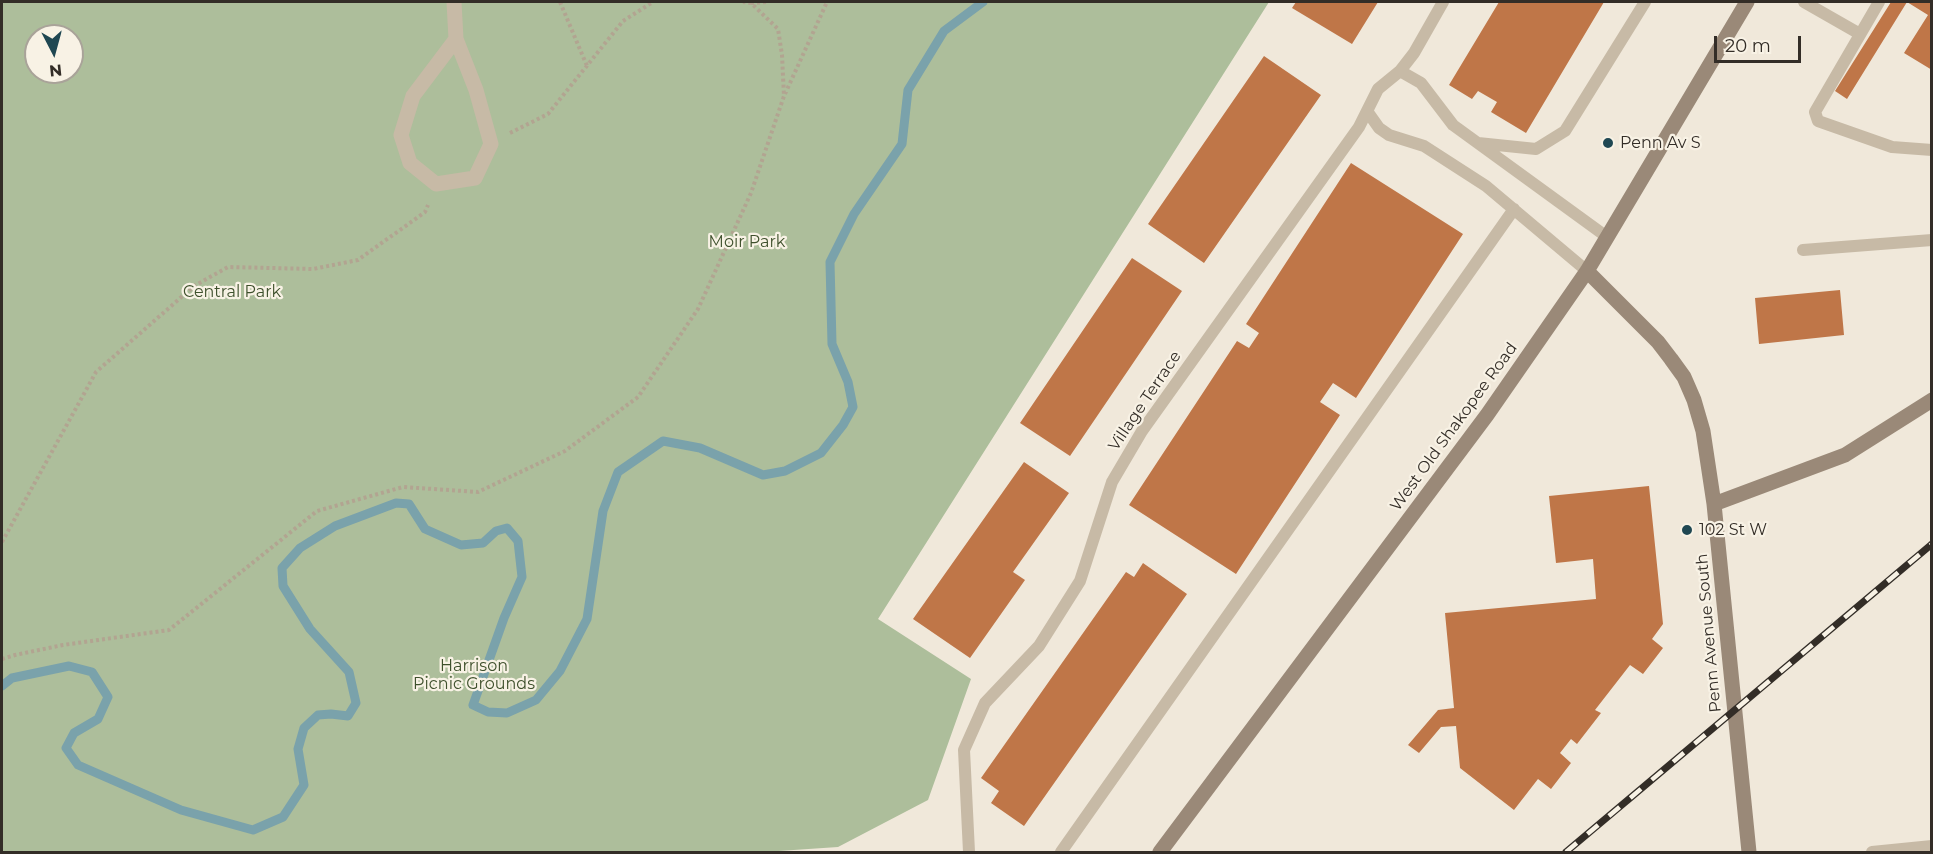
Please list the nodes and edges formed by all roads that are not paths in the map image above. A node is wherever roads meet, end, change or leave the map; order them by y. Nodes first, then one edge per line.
1 (454, 2) edge
2 (1443, 2) edge
3 (1646, 2) edge
4 (1747, 2) edge
5 (1804, 2) edge
6 (1879, 2) edge
7 (1860, 34) junction
8 (456, 39) junction
9 (1400, 71) junction
10 (1368, 111) junction
11 (1478, 143) junction
12 (1932, 150) edge
13 (1514, 209) junction
14 (1607, 237) junction
15 (1932, 240) edge
16 (1803, 250) dead end
17 (1587, 271) junction
18 (1932, 400) edge
19 (1714, 504) junction
20 (1932, 846) edge
21 (969, 852) edge
22 (1061, 852) edge
23 (1160, 852) edge
24 (1749, 852) edge
25 (1872, 852) edge

1 - 8 street
2 - 9 lane, Village Terrace
3 - 11 lane
4 - 14 main road, West Old Shakopee Road
5 - 7 lane
6 - 7 lane
7 - 12 lane
8 - 8 street
9 - 10 lane, Village Terrace
9 - 11 lane
10 - 13 lane
10 - 21 lane, Village Terrace
11 - 14 lane
13 - 17 lane
13 - 22 lane
14 - 17 main road, West Old Shakopee Road
15 - 16 lane
17 - 19 main road, Penn Avenue South
17 - 23 main road, West Old Shakopee Road
18 - 19 main road
19 - 24 main road, Penn Avenue South
20 - 25 lane

